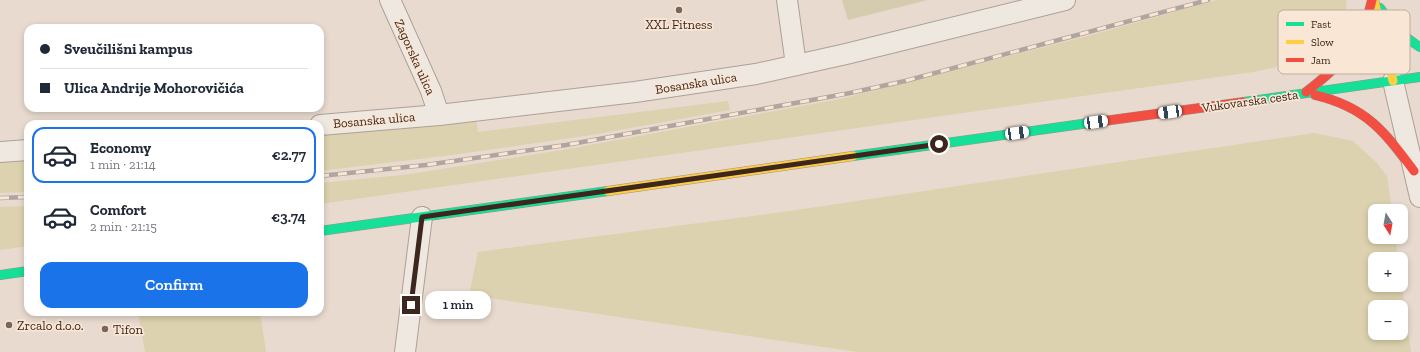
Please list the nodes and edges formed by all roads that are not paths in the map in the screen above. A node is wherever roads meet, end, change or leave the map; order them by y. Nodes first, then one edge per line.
1 (390, 0) edge
2 (787, 0) edge
3 (1064, 0) edge
4 (1374, 0) edge
5 (1370, 10) edge
6 (1376, 10) edge
7 (1381, 10) edge
8 (1410, 41) edge
9 (1420, 47) edge
10 (796, 65) junction
11 (1329, 74) edge
12 (1391, 74) edge
13 (1420, 77) edge
14 (1393, 81) junction
15 (1304, 93) junction
16 (439, 115) junction
17 (324, 125) edge
18 (24, 150) edge
19 (0, 152) edge
20 (1417, 162) edge
21 (1420, 197) edge
22 (422, 217) junction
23 (324, 230) edge
24 (24, 272) edge
25 (0, 275) edge
26 (405, 352) edge

1 - 16 street, Zagorska ulica
2 - 10 street
3 - 10 street, Bosanska ulica
4 - 5 main road
4 - 6 main road
4 - 7 main road
8 - 9 main road
10 - 16 street, Bosanska ulica
11 - 15 main road
12 - 14 main road
13 - 14 main road, Vukovarska cesta
14 - 15 main road, Vukovarska cesta
14 - 20 street
15 - 20 main road
15 - 22 main road, Vukovarska cesta
16 - 17 street, Bosanska ulica
18 - 19 street
20 - 21 street
22 - 23 main road, Vukovarska cesta
22 - 26 street
24 - 25 main road

